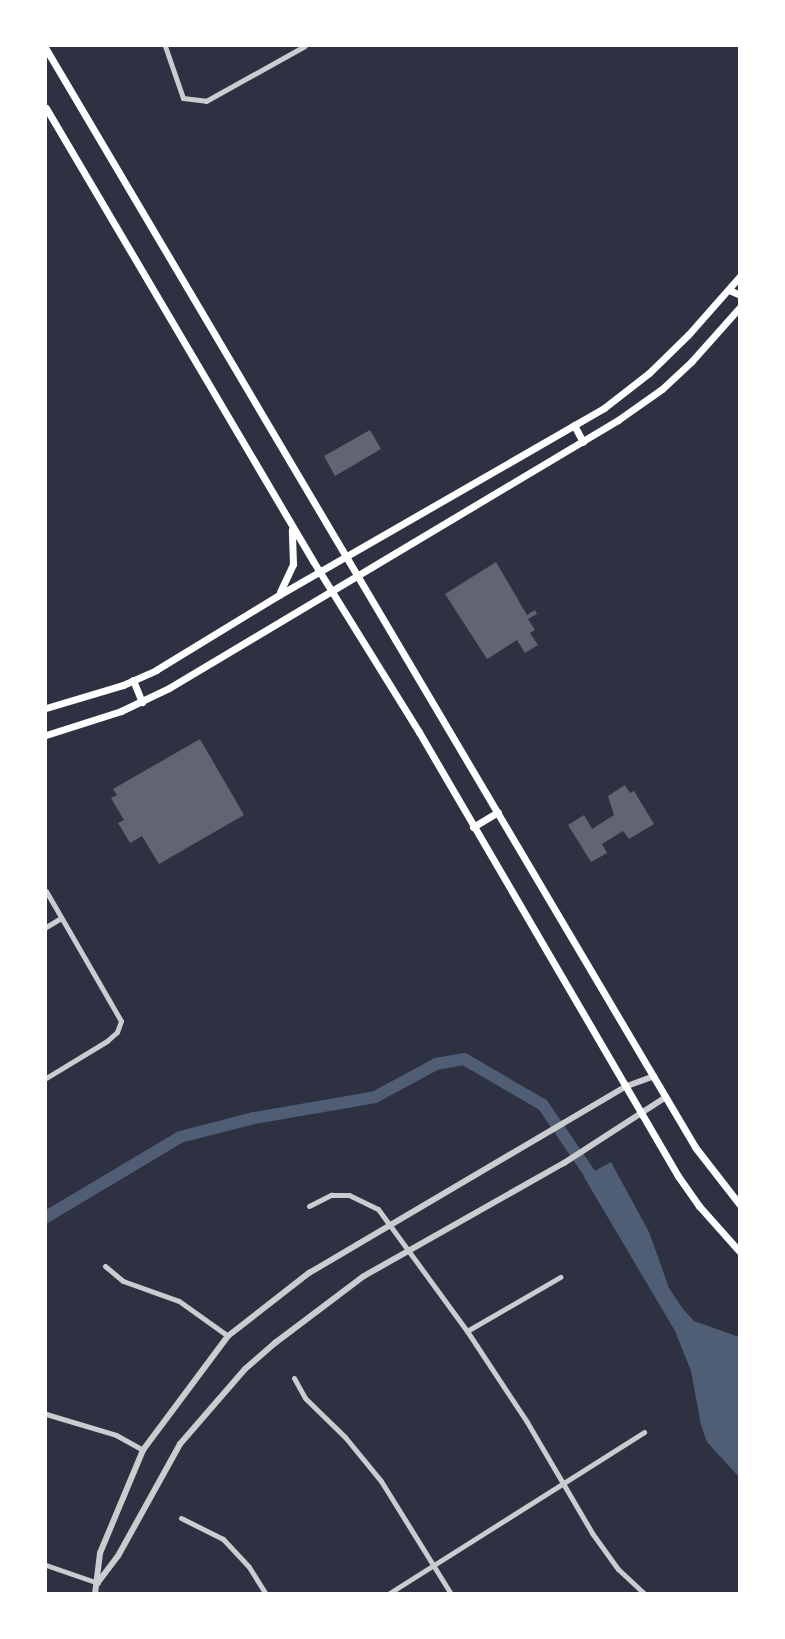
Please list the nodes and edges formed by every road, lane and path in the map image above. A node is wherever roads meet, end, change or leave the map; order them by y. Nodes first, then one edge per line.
1 (164, 46) edge
2 (305, 46) edge
3 (46, 49) edge
4 (46, 108) edge
5 (740, 276) edge
6 (729, 290) junction
7 (740, 295) edge
8 (740, 307) edge
9 (574, 425) junction
10 (583, 442) junction
11 (292, 526) junction
12 (345, 557) junction
13 (319, 572) junction
14 (357, 576) junction
15 (331, 591) junction
16 (279, 595) junction
17 (133, 680) junction
18 (142, 702) junction
19 (46, 708) edge
20 (46, 735) edge
21 (498, 812) junction
22 (473, 827) junction
23 (46, 891) edge
24 (61, 918) junction
25 (46, 927) edge
26 (654, 1076) junction
27 (46, 1078) edge
28 (627, 1086) junction
29 (666, 1097) junction
30 (642, 1113) junction
31 (740, 1205) edge
32 (309, 1206) dead end
33 (389, 1225) junction
34 (408, 1251) junction
35 (740, 1252) edge
36 (105, 1266) dead end
37 (560, 1277) dead end
38 (467, 1331) junction
39 (228, 1336) junction
40 (294, 1378) dead end
41 (46, 1414) edge
42 (644, 1432) dead end
43 (144, 1450) junction
44 (565, 1483) junction
45 (181, 1518) dead end
46 (46, 1565) edge
47 (433, 1566) junction
48 (98, 1583) junction
49 (95, 1594) edge
50 (266, 1594) edge
51 (388, 1594) edge
52 (451, 1594) edge
53 (645, 1594) edge

1 - 2 street
3 - 12 main road
4 - 11 main road
5 - 6 main road
6 - 7 main road
6 - 9 main road
8 - 10 main road
9 - 10 main road
9 - 12 main road
10 - 14 main road
11 - 13 main road
11 - 16 main road
12 - 13 main road
12 - 14 main road
13 - 15 main road
13 - 16 main road
14 - 15 main road
14 - 21 main road
15 - 18 main road
15 - 22 main road
16 - 17 main road
17 - 18 main road
17 - 19 main road
18 - 20 main road
21 - 22 main road
21 - 26 main road
22 - 28 main road
23 - 24 street
24 - 25 street
24 - 27 street
26 - 28 street
26 - 29 main road
28 - 30 main road
28 - 33 street
29 - 30 street
29 - 31 main road
30 - 34 street
30 - 35 main road
32 - 33 street
33 - 34 street
33 - 39 street
34 - 38 street
34 - 48 street
36 - 39 street
37 - 38 street
38 - 44 street
39 - 43 street
40 - 47 street
41 - 43 street
42 - 44 street
43 - 48 street
44 - 47 street
44 - 53 street
45 - 50 street
46 - 48 street
47 - 51 street
47 - 52 street
48 - 49 street

